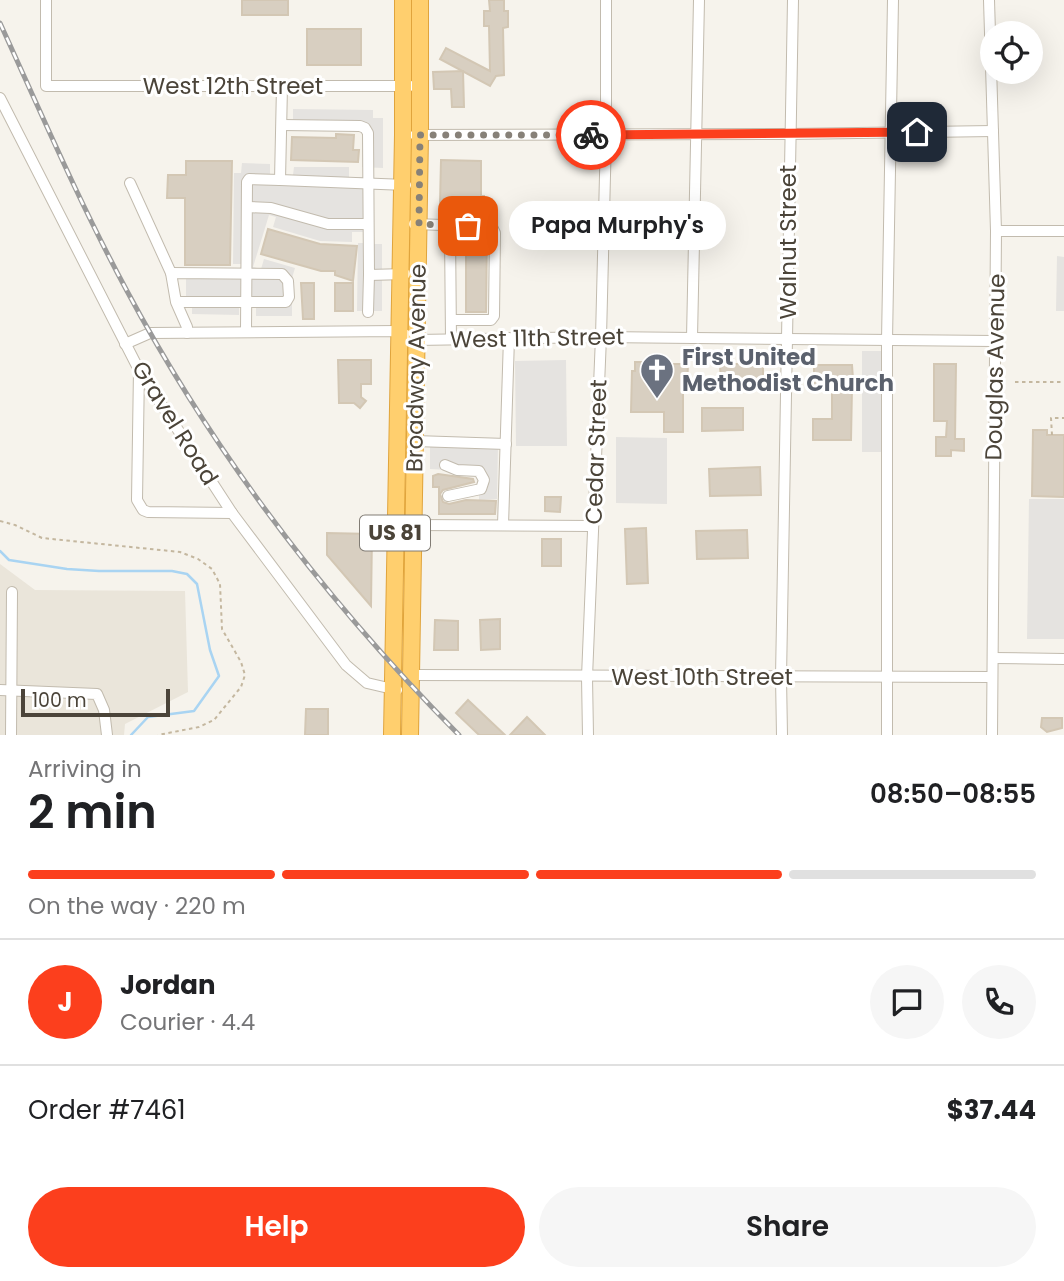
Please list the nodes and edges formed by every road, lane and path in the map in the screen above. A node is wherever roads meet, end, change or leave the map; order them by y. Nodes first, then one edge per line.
1 (46, 0) edge
2 (403, 0) edge
3 (420, 0) edge
4 (606, 0) edge
5 (699, 0) edge
6 (793, 0) edge
7 (893, 0) edge
8 (989, 0) edge
9 (282, 86) junction
10 (411, 86) junction
11 (0, 98) edge
12 (282, 125) junction
13 (993, 131) junction
14 (891, 133) junction
15 (789, 134) junction
16 (403, 135) junction
17 (420, 135) junction
18 (606, 135) junction
19 (698, 135) junction
20 (281, 180) junction
21 (130, 183) dead end
22 (368, 183) junction
23 (402, 185) junction
24 (419, 185) junction
25 (247, 207) junction
26 (368, 224) junction
27 (401, 224) junction
28 (419, 224) junction
29 (443, 225) junction
30 (996, 231) junction
31 (1064, 231) edge
32 (171, 273) junction
33 (246, 274) junction
34 (400, 274) junction
35 (369, 275) junction
36 (418, 275) junction
37 (176, 302) junction
38 (246, 302) junction
39 (368, 312) dead end
40 (451, 320) junction
41 (398, 331) junction
42 (246, 332) junction
43 (187, 333) junction
44 (601, 337) junction
45 (509, 338) junction
46 (692, 338) junction
47 (451, 339) junction
48 (788, 339) junction
49 (416, 340) junction
50 (887, 340) junction
51 (994, 341) junction
52 (125, 344) junction
53 (139, 370) junction
54 (1015, 382) dead end
55 (1064, 383) edge
56 (1064, 418) edge
57 (1052, 435) dead end
58 (415, 441) junction
59 (506, 444) junction
60 (445, 465) dead end
61 (448, 496) dead end
62 (232, 513) junction
63 (0, 520) edge
64 (414, 525) junction
65 (503, 525) junction
66 (593, 526) junction
67 (12, 592) dead end
68 (993, 658) junction
69 (1064, 659) edge
70 (587, 677) junction
71 (781, 677) junction
72 (887, 677) junction
73 (992, 677) junction
74 (411, 683) junction
75 (393, 689) junction
76 (6, 690) edge
77 (11, 735) edge
78 (107, 735) edge
79 (158, 735) edge
80 (392, 735) edge
81 (410, 735) edge
82 (588, 735) edge
83 (782, 735) edge
84 (887, 735) edge
85 (992, 735) edge

1 - 9 street, West 12th Street
2 - 10 highway, Broadway Avenue / US 81
3 - 10 highway, Broadway Avenue / US 81
4 - 18 street, Cedar Street
5 - 19 street
6 - 15 street, Walnut Street
7 - 14 street
8 - 13 street, Douglas Avenue
9 - 10 street, West 12th Street
9 - 12 street
10 - 16 highway, Broadway Avenue / US 81
10 - 17 highway, Broadway Avenue / US 81
11 - 52 street, Gravel Road
12 - 20 street
12 - 22 street
13 - 14 street
13 - 30 street, Douglas Avenue
14 - 15 street
14 - 50 street
15 - 19 street
15 - 48 street, Walnut Street
16 - 17 street
16 - 23 highway, Broadway Avenue / US 81
17 - 18 street
17 - 24 highway, Broadway Avenue / US 81
18 - 19 street
18 - 44 street, Cedar Street
19 - 46 street
20 - 22 street
20 - 25 street
21 - 32 street
22 - 23 street
22 - 26 street
23 - 24 street
23 - 27 highway, Broadway Avenue / US 81
24 - 28 highway, Broadway Avenue / US 81
25 - 26 street
25 - 33 street
26 - 35 street
27 - 28 street
27 - 34 highway, Broadway Avenue / US 81
28 - 29 street
28 - 36 highway, Broadway Avenue / US 81
29 - 40 street
29 - 40 street
30 - 31 street
30 - 51 street, Douglas Avenue
32 - 33 street
32 - 37 street
33 - 38 street
33 - 38 street
34 - 35 street
34 - 36 street
34 - 41 highway, Broadway Avenue / US 81
35 - 39 street
36 - 49 highway, Broadway Avenue / US 81
37 - 38 street
37 - 43 street
38 - 42 street
40 - 47 street
41 - 42 street, West 11th Street
41 - 49 street, West 11th Street
41 - 75 highway, Broadway Avenue / US 81
42 - 43 street, West 11th Street
43 - 52 street, West 11th Street
44 - 45 street, West 11th Street
44 - 46 street, West 11th Street
44 - 66 street, Cedar Street
45 - 47 street, West 11th Street
45 - 59 street
46 - 48 street, West 11th Street
47 - 49 street, West 11th Street
48 - 50 street, West 11th Street
48 - 71 street, Walnut Street
49 - 58 highway, Broadway Avenue / US 81
50 - 51 street, West 11th Street
50 - 72 street
51 - 68 street, Douglas Avenue
52 - 53 street, Gravel Road
53 - 62 street, Gravel Road
53 - 62 street
54 - 55 path
56 - 57 path
58 - 59 street
58 - 64 highway, Broadway Avenue / US 81
59 - 65 street
60 - 61 street
62 - 75 street, Gravel Road
63 - 79 path
64 - 65 street
64 - 74 highway, Broadway Avenue / US 81
65 - 66 street
66 - 70 street, Cedar Street
67 - 76 street
68 - 69 street
68 - 73 street, Douglas Avenue
70 - 71 street, West 10th Street
70 - 74 street, West 10th Street
70 - 82 street, Cedar Street
71 - 72 street, West 10th Street
71 - 83 street, Walnut Street
72 - 73 street, West 10th Street
72 - 84 street
73 - 85 street, Douglas Avenue
74 - 75 street, Gravel Road
74 - 81 highway, Broadway Avenue / US 81
75 - 80 highway, Broadway Avenue / US 81
76 - 77 street
76 - 78 street

